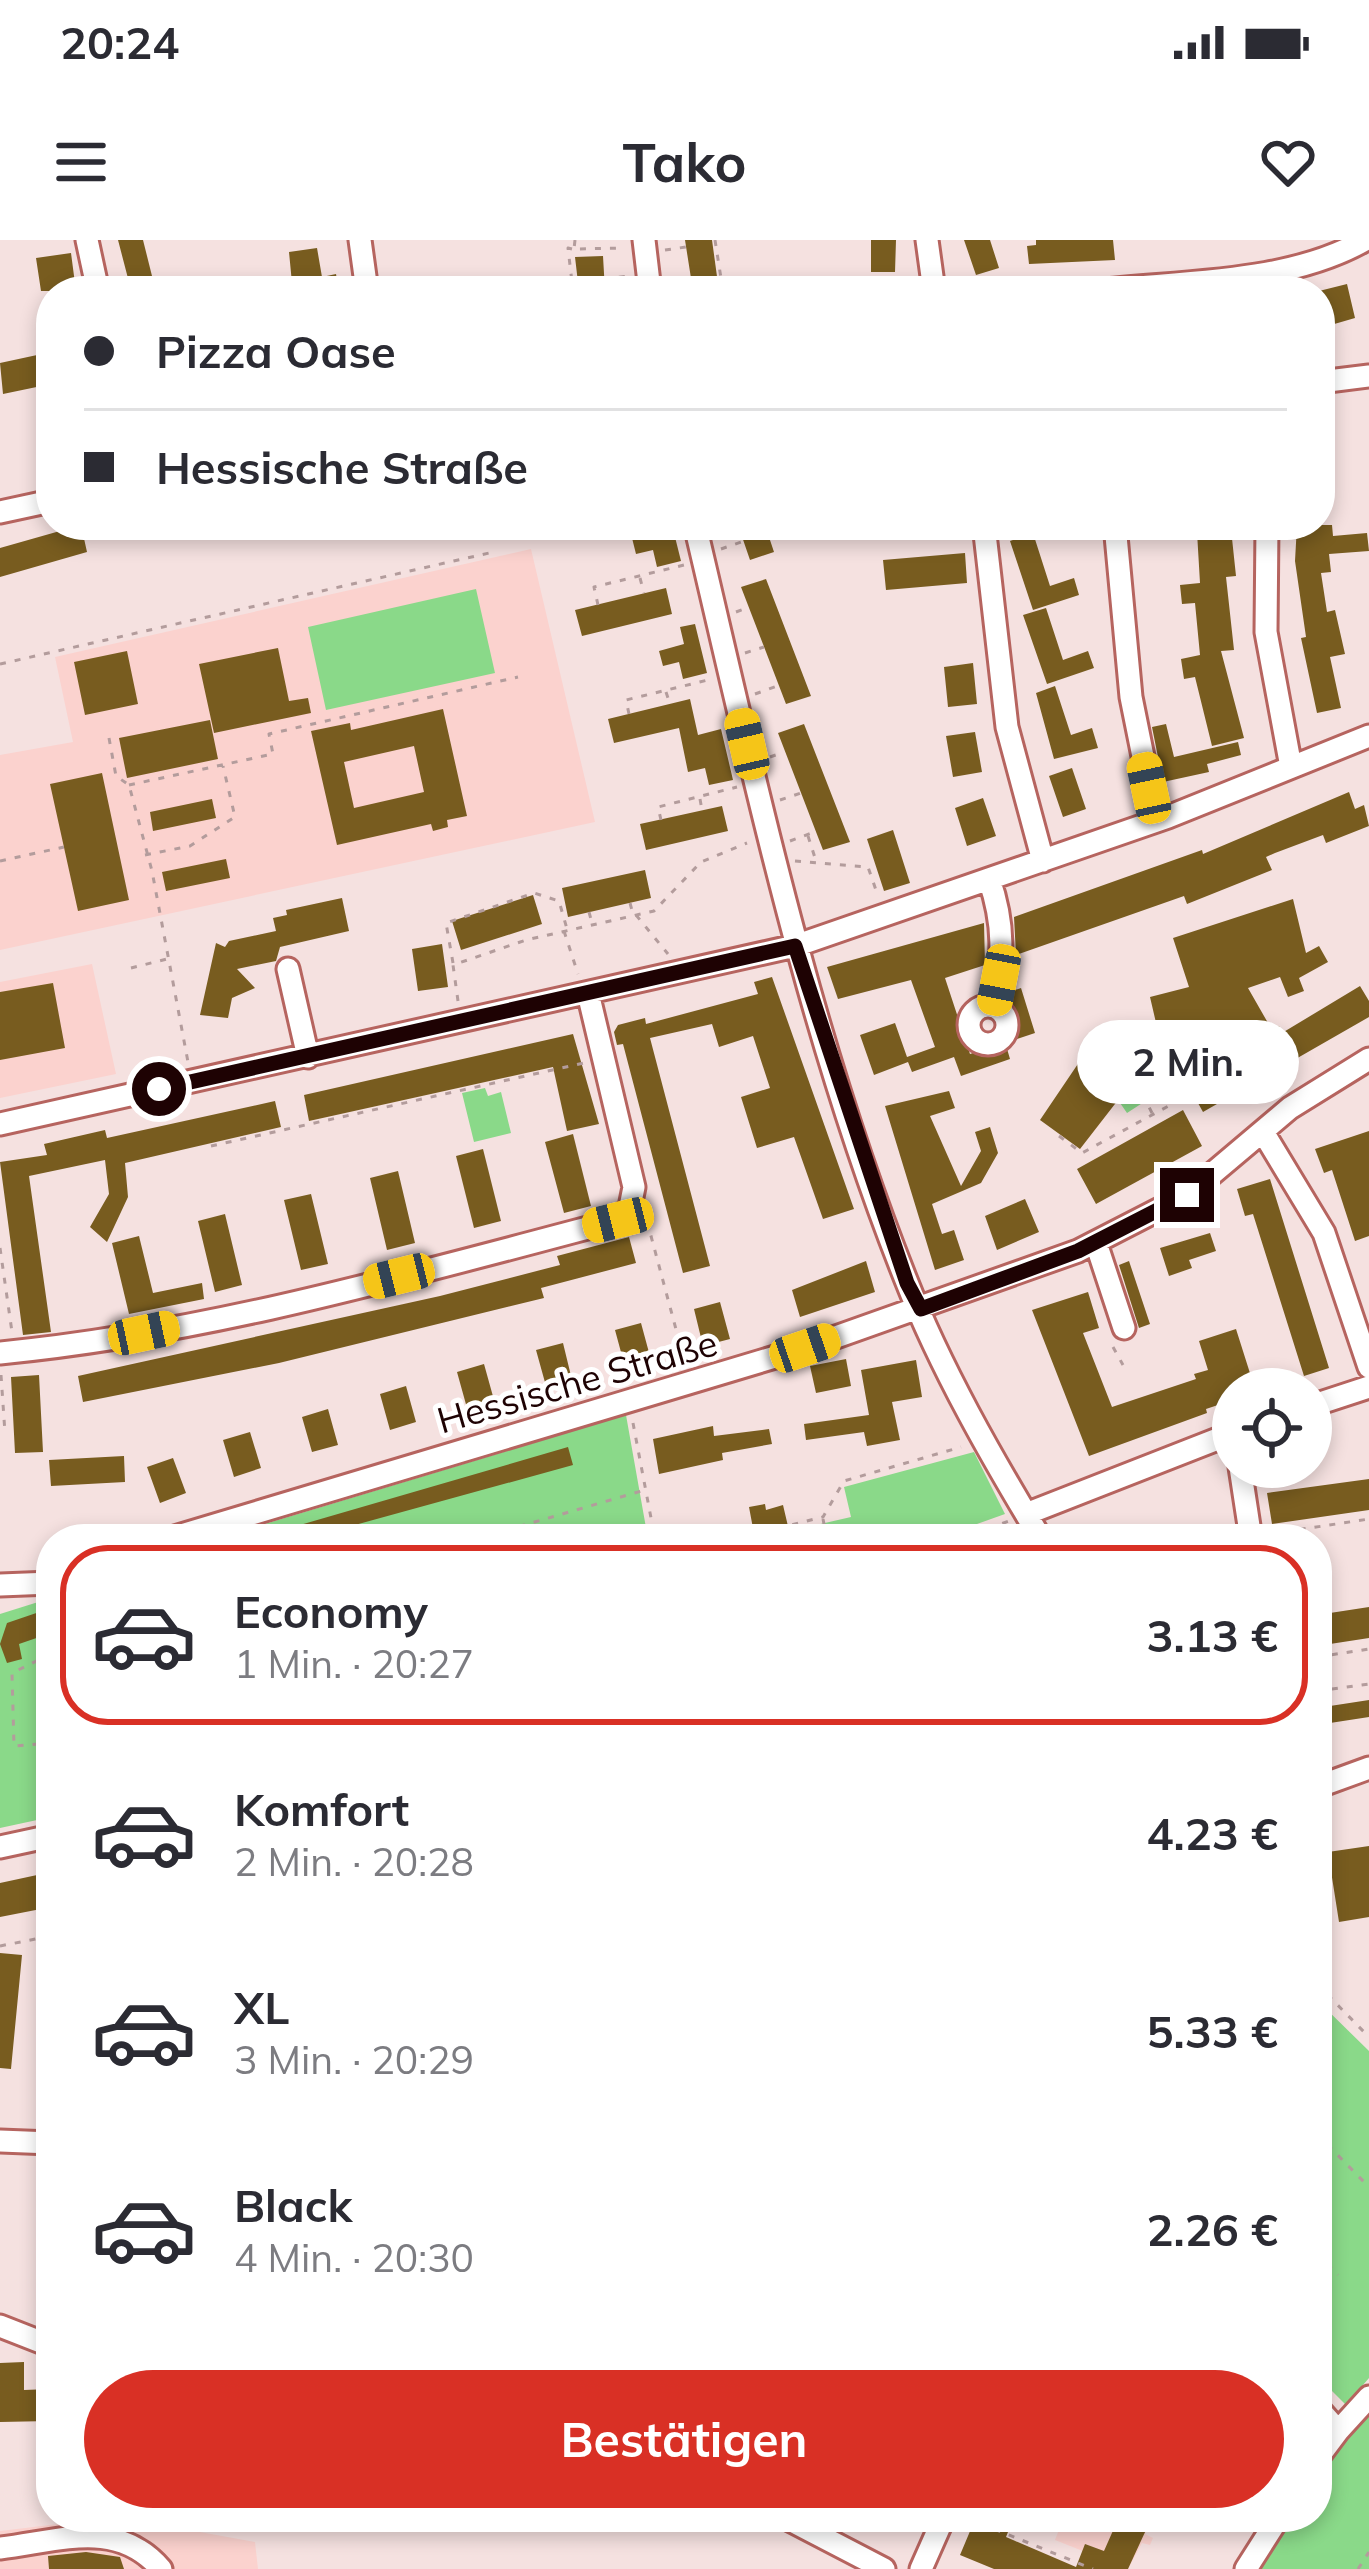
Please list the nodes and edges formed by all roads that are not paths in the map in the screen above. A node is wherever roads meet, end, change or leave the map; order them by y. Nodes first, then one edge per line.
1 (87, 240) edge
2 (360, 240) edge
3 (927, 240) edge
4 (1365, 240) edge
5 (645, 246) edge
6 (95, 276) edge
7 (365, 276) edge
8 (643, 276) edge
9 (932, 276) edge
10 (1281, 276) edge
11 (1369, 376) edge
12 (1335, 380) edge
13 (36, 504) edge
14 (0, 512) edge
15 (699, 540) edge
16 (986, 540) edge
17 (1116, 540) edge
18 (1267, 540) edge
19 (1369, 736) edge
20 (1291, 767) junction
21 (1156, 821) junction
22 (1043, 861) junction
23 (989, 879) junction
24 (795, 946) junction
25 (288, 969) dead end
26 (583, 984) junction
27 (994, 1006) dead end
28 (308, 1057) junction
29 (1369, 1059) edge
30 (0, 1124) edge
31 (1263, 1132) junction
32 (1096, 1243) junction
33 (921, 1309) junction
34 (1124, 1328) dead end
35 (8, 1352) edge
36 (1369, 1367) edge
37 (1369, 1387) edge
38 (1332, 1399) edge
39 (1212, 1441) edge
40 (1243, 1488) edge
41 (1026, 1514) junction
42 (219, 1524) edge
43 (1032, 1524) edge
44 (1249, 1524) edge
45 (36, 1584) edge
46 (0, 1586) edge
47 (1369, 1768) edge
48 (1332, 1782) edge
49 (36, 1839) edge
50 (0, 1847) edge
51 (0, 2140) edge
52 (36, 2142) edge
53 (0, 2326) edge
54 (36, 2340) edge
55 (1369, 2397) edge
56 (1332, 2424) edge
57 (1338, 2431) junction
58 (1332, 2439) edge
59 (813, 2532) edge
60 (938, 2532) edge
61 (1269, 2532) edge
62 (0, 2548) edge
63 (161, 2569) edge
64 (884, 2569) edge
65 (922, 2569) edge
66 (1246, 2569) edge

1 - 6 street
2 - 7 street
3 - 9 street
4 - 10 street
5 - 8 street
11 - 12 street
13 - 14 street
15 - 24 street
16 - 22 street
17 - 21 street
18 - 20 street
19 - 20 street
20 - 21 street
21 - 22 street
22 - 23 street
23 - 24 street
23 - 27 street
24 - 26 street
24 - 33 street
25 - 28 street
26 - 28 street
26 - 35 street
28 - 30 street
29 - 31 street, Hessische Straße
31 - 32 street, Hessische Straße
31 - 36 street
32 - 33 street, Hessische Straße
32 - 34 street
33 - 41 street
33 - 42 street, Hessische Straße
37 - 38 street
39 - 41 street
40 - 44 street
41 - 43 street
45 - 46 street
47 - 48 street
49 - 50 street
51 - 52 street
53 - 54 street
55 - 57 street
56 - 57 street
57 - 58 street
59 - 64 street
60 - 65 street
61 - 66 street
62 - 63 street

